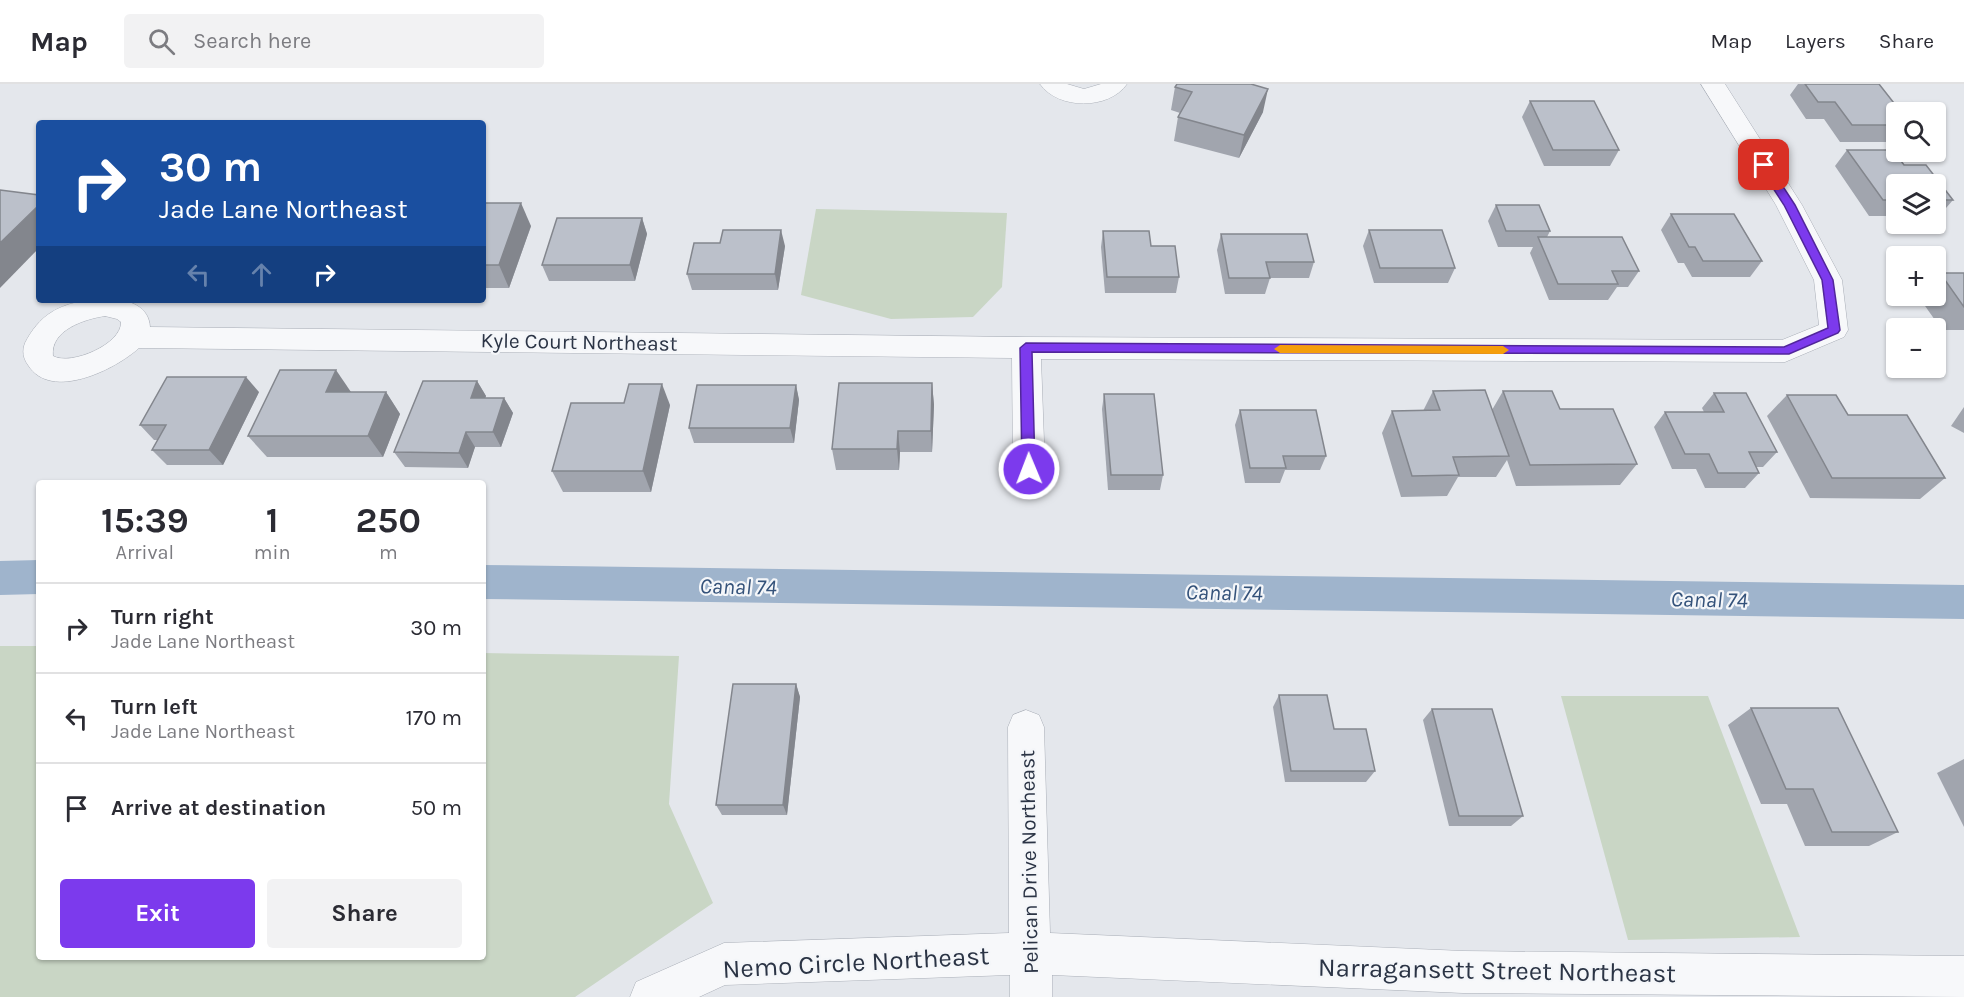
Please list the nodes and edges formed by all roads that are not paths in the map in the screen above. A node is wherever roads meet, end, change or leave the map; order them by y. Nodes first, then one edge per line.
1 (1053, 84) edge
2 (1115, 84) edge
3 (1713, 84) edge
4 (132, 337) dead end
5 (1026, 348) junction
6 (1029, 469) dead end
7 (1026, 727) dead end
8 (1031, 953) junction
9 (1964, 977) edge
10 (651, 997) edge
11 (1032, 997) edge

1 - 2 street
3 - 5 street, Kyle Court Northeast
4 - 5 street, Kyle Court Northeast
5 - 6 street
7 - 8 street, Pelican Drive Northeast
8 - 9 street, Narragansett Street Northeast
8 - 10 street, Nemo Circle Northeast
8 - 11 street, Pelican Drive Northeast

